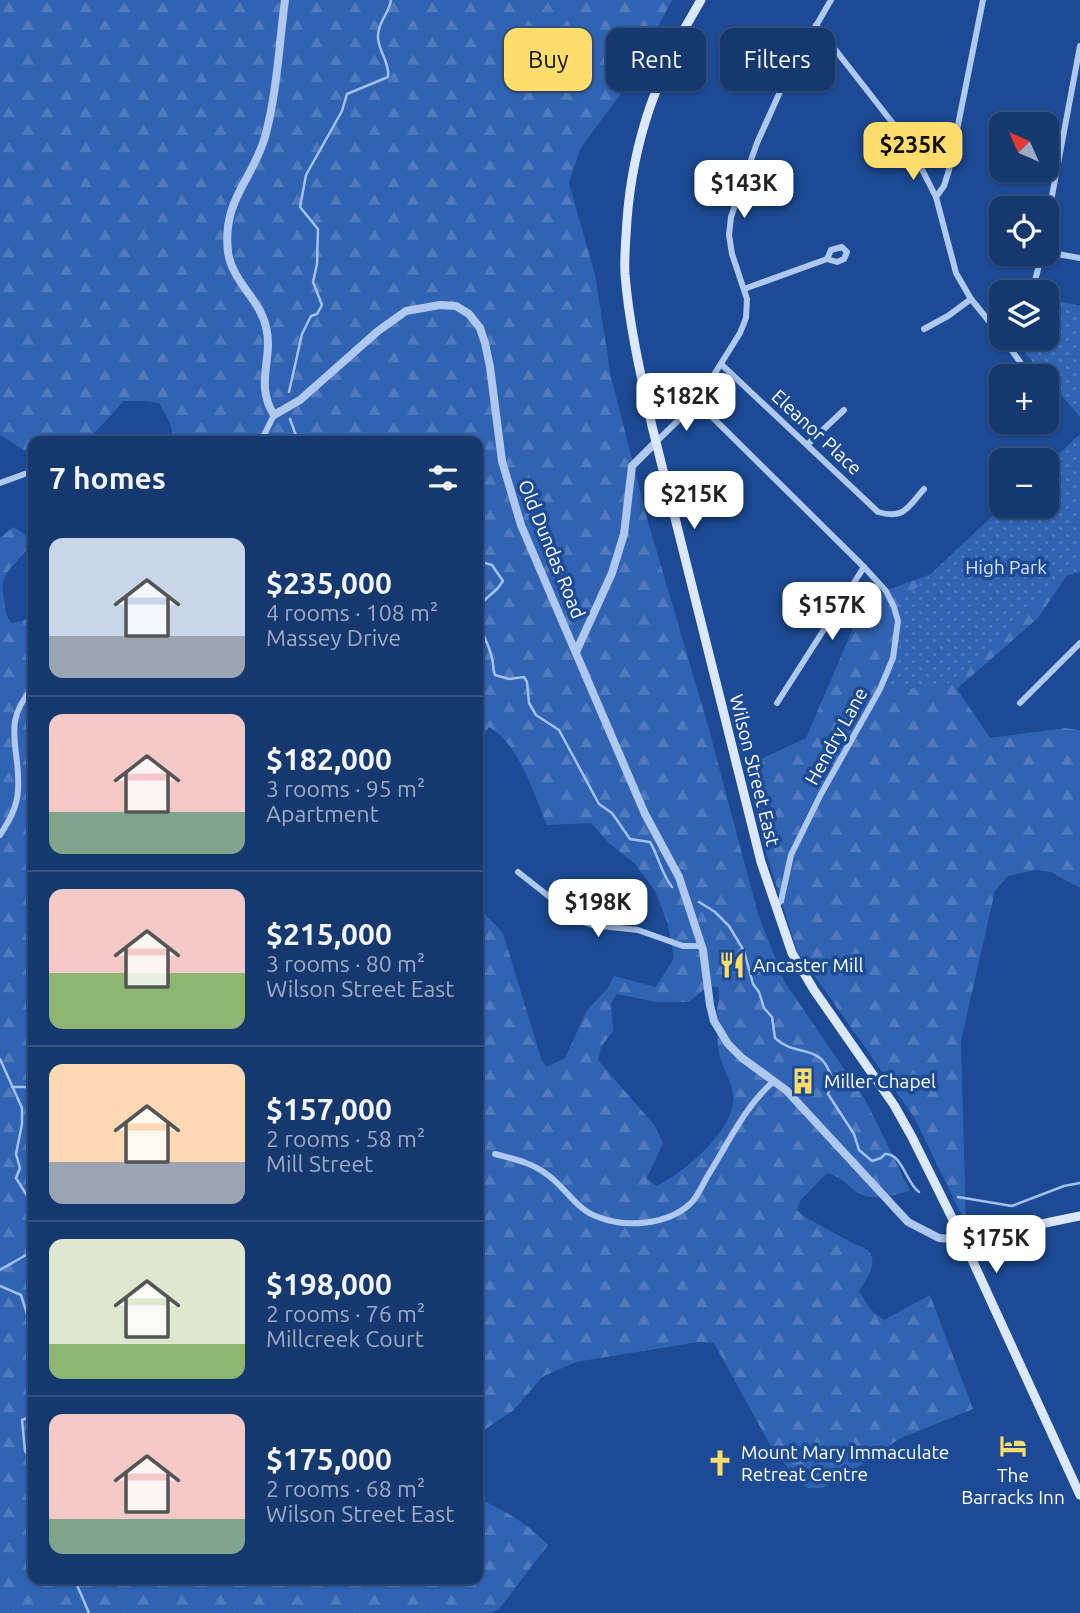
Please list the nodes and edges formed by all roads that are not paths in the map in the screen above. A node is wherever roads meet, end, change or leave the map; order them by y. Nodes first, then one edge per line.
1 (285, 0) edge
2 (701, 0) edge
3 (831, 0) edge
4 (983, 0) edge
5 (816, 25) junction
6 (1080, 46) edge
7 (1052, 196) edge
8 (936, 197) junction
9 (1059, 255) edge
10 (1080, 258) edge
11 (827, 259) dead end
12 (744, 289) junction
13 (971, 299) junction
14 (989, 321) edge
15 (924, 329) dead end
16 (722, 365) junction
17 (697, 402) junction
18 (844, 410) dead end
19 (277, 414) junction
20 (264, 436) edge
21 (656, 442) junction
22 (808, 444) junction
23 (28, 473) edge
24 (0, 483) edge
25 (924, 488) dead end
26 (864, 567) junction
27 (1080, 643) edge
28 (576, 652) junction
29 (28, 693) edge
30 (777, 703) dead end
31 (1020, 703) dead end
32 (0, 835) edge
33 (518, 872) dead end
34 (775, 906) junction
35 (702, 946) junction
36 (774, 1081) junction
37 (495, 1154) dead end
38 (1080, 1216) edge
39 (963, 1240) junction
40 (1080, 1495) edge

1 - 19 street
2 - 21 main road, Wilson Street East
3 - 5 street
4 - 8 street
5 - 8 street
5 - 12 street
6 - 7 street
8 - 13 street
9 - 10 street
11 - 12 street
12 - 16 street
13 - 14 street
13 - 15 street
16 - 17 street
16 - 22 street, Eleanor Place
17 - 21 street
17 - 26 street, Hendry Lane
18 - 22 street
19 - 20 street
19 - 28 street, Old Dundas Road
21 - 28 street
21 - 34 main road, Wilson Street East
22 - 25 street, Eleanor Place
23 - 24 street
26 - 30 street
26 - 34 street, Hendry Lane
27 - 31 street
28 - 35 street, Old Dundas Road
29 - 32 street
33 - 35 street
34 - 39 main road, Wilson Street East
35 - 36 street, Old Dundas Road
36 - 37 street
36 - 39 street, Old Dundas Road
38 - 39 main road
39 - 40 main road, Wilson Street East

